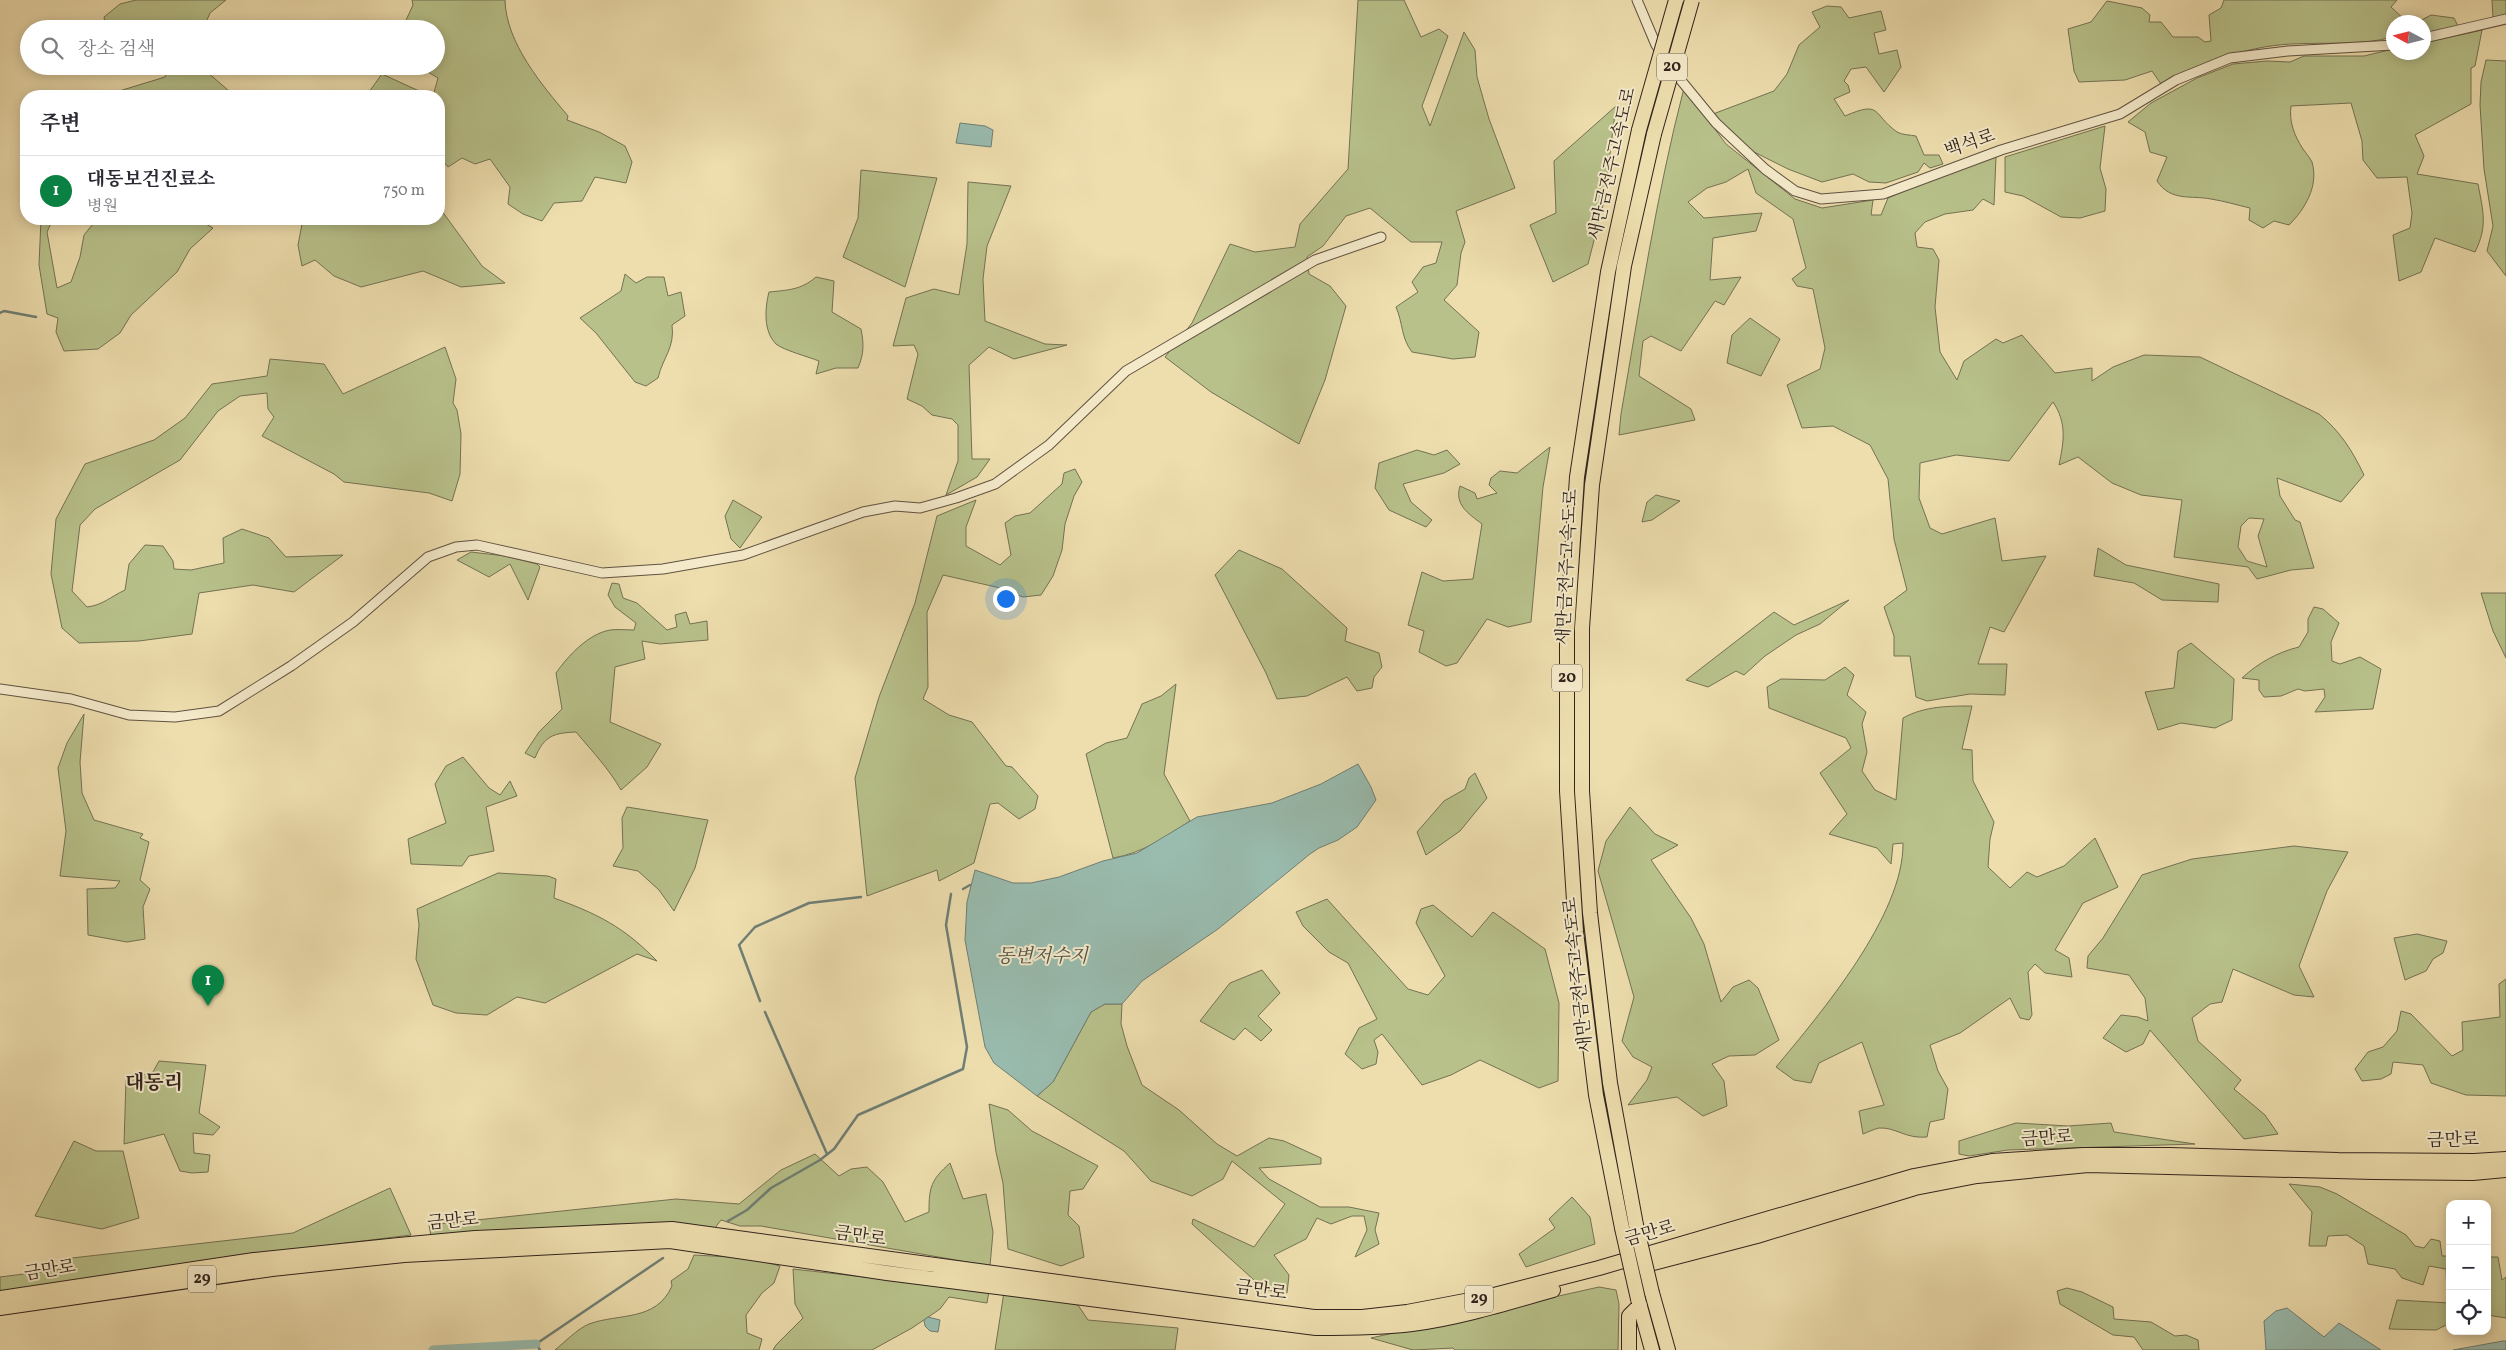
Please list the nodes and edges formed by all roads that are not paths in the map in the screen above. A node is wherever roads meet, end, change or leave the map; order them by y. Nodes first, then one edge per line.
1 (1637, 0) edge
2 (1676, 0) edge
3 (1692, 0) edge
4 (2506, 19) edge
5 (2431, 36) edge
6 (2386, 45) edge
7 (1381, 237) dead end
8 (0, 690) edge
9 (2506, 1158) edge
10 (2506, 1170) edge
11 (443, 1248) junction
12 (402, 1250) junction
13 (0, 1298) edge
14 (1639, 1302) junction
15 (0, 1308) edge
16 (1629, 1350) edge
17 (1652, 1350) edge
18 (1668, 1350) edge

1 - 6 street, 백석로
2 - 14 highway, 새만금전주고속도로 / 20, bridge
3 - 18 highway, 새만금전주고속도로 / 20, bridge
4 - 5 street
7 - 8 street
9 - 11 highway, 금만로 / 29
10 - 11 highway, 금만로 / 29
11 - 12 highway, 금만로 / 29
12 - 13 highway, 금만로 / 29
12 - 15 highway, 금만로 / 29
14 - 16 highway
14 - 17 highway, 새만금전주고속도로 / 20

